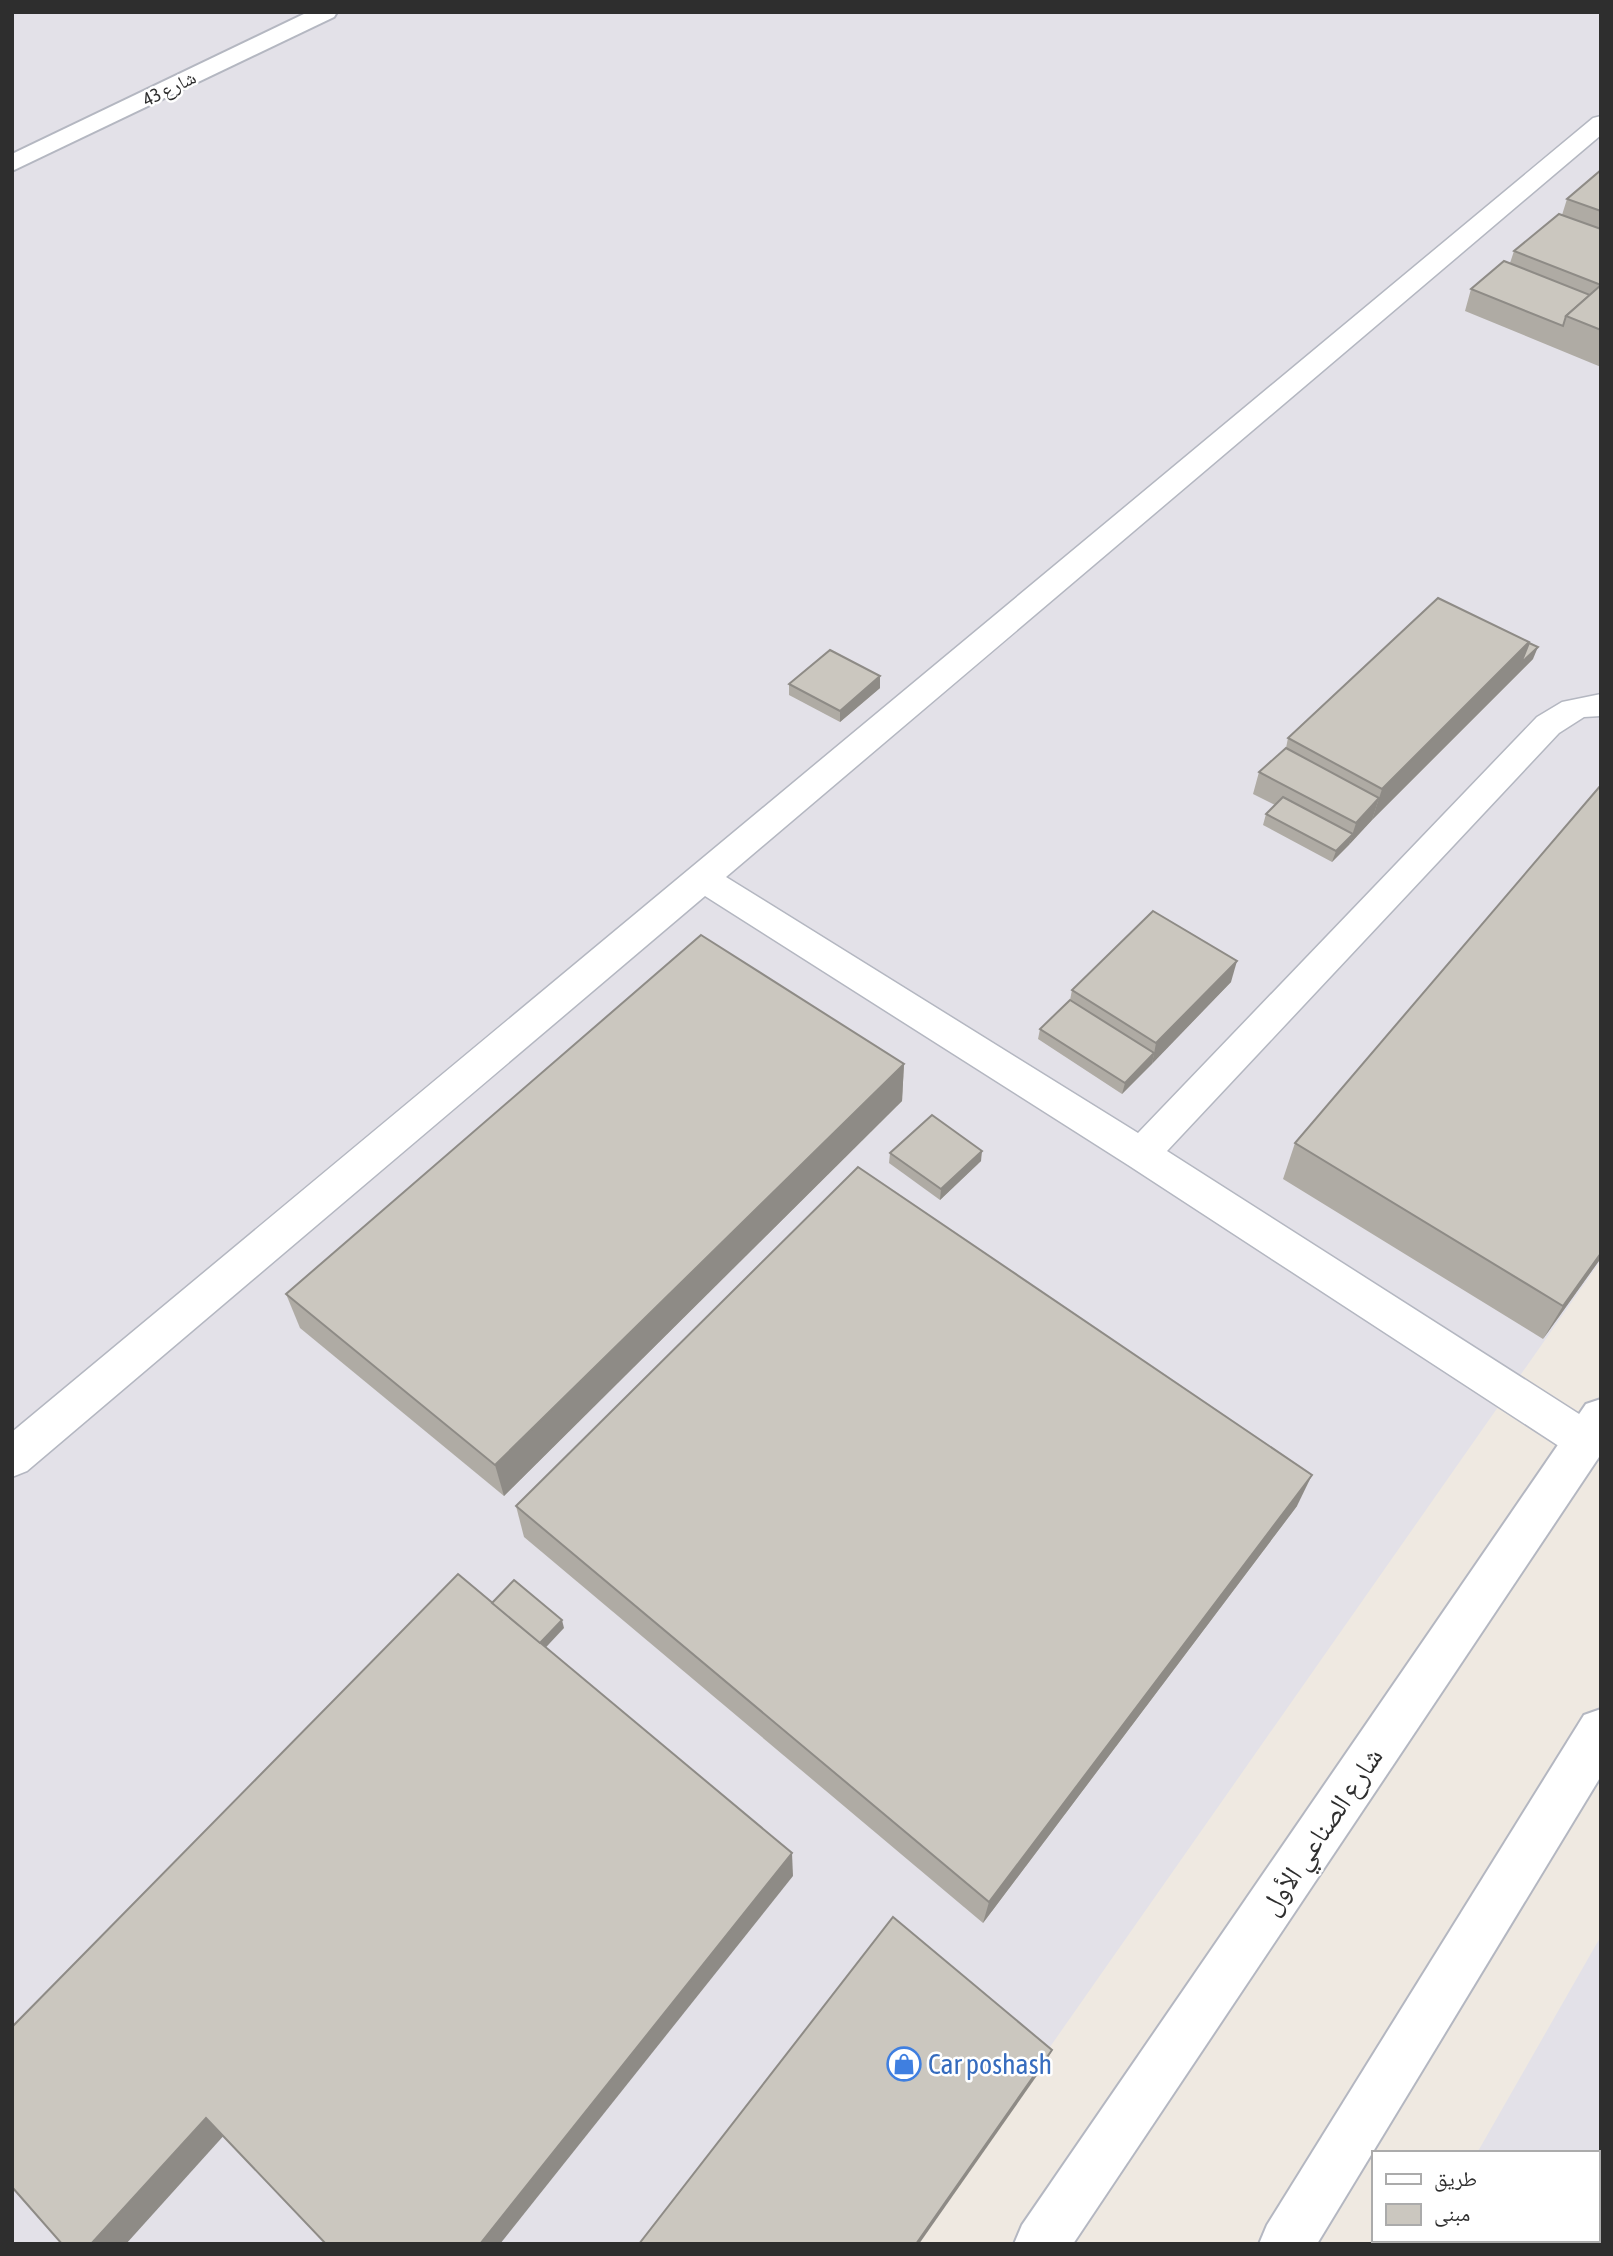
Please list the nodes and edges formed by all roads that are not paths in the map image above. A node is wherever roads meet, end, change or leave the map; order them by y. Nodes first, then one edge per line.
1 (326, 12) edge
2 (1601, 123) edge
3 (12, 164) edge
4 (1601, 705) edge
5 (702, 878) junction
6 (1141, 1154) junction
7 (1593, 1429) edge
8 (12, 1458) edge
9 (1601, 1732) edge
10 (1041, 2244) edge
11 (1286, 2244) edge

1 - 3 main road, شارع 43
2 - 5 lane
4 - 6 lane
5 - 6 lane
5 - 8 lane
6 - 7 lane
7 - 10 main road, شارع الصناعي الأول
9 - 11 main road

